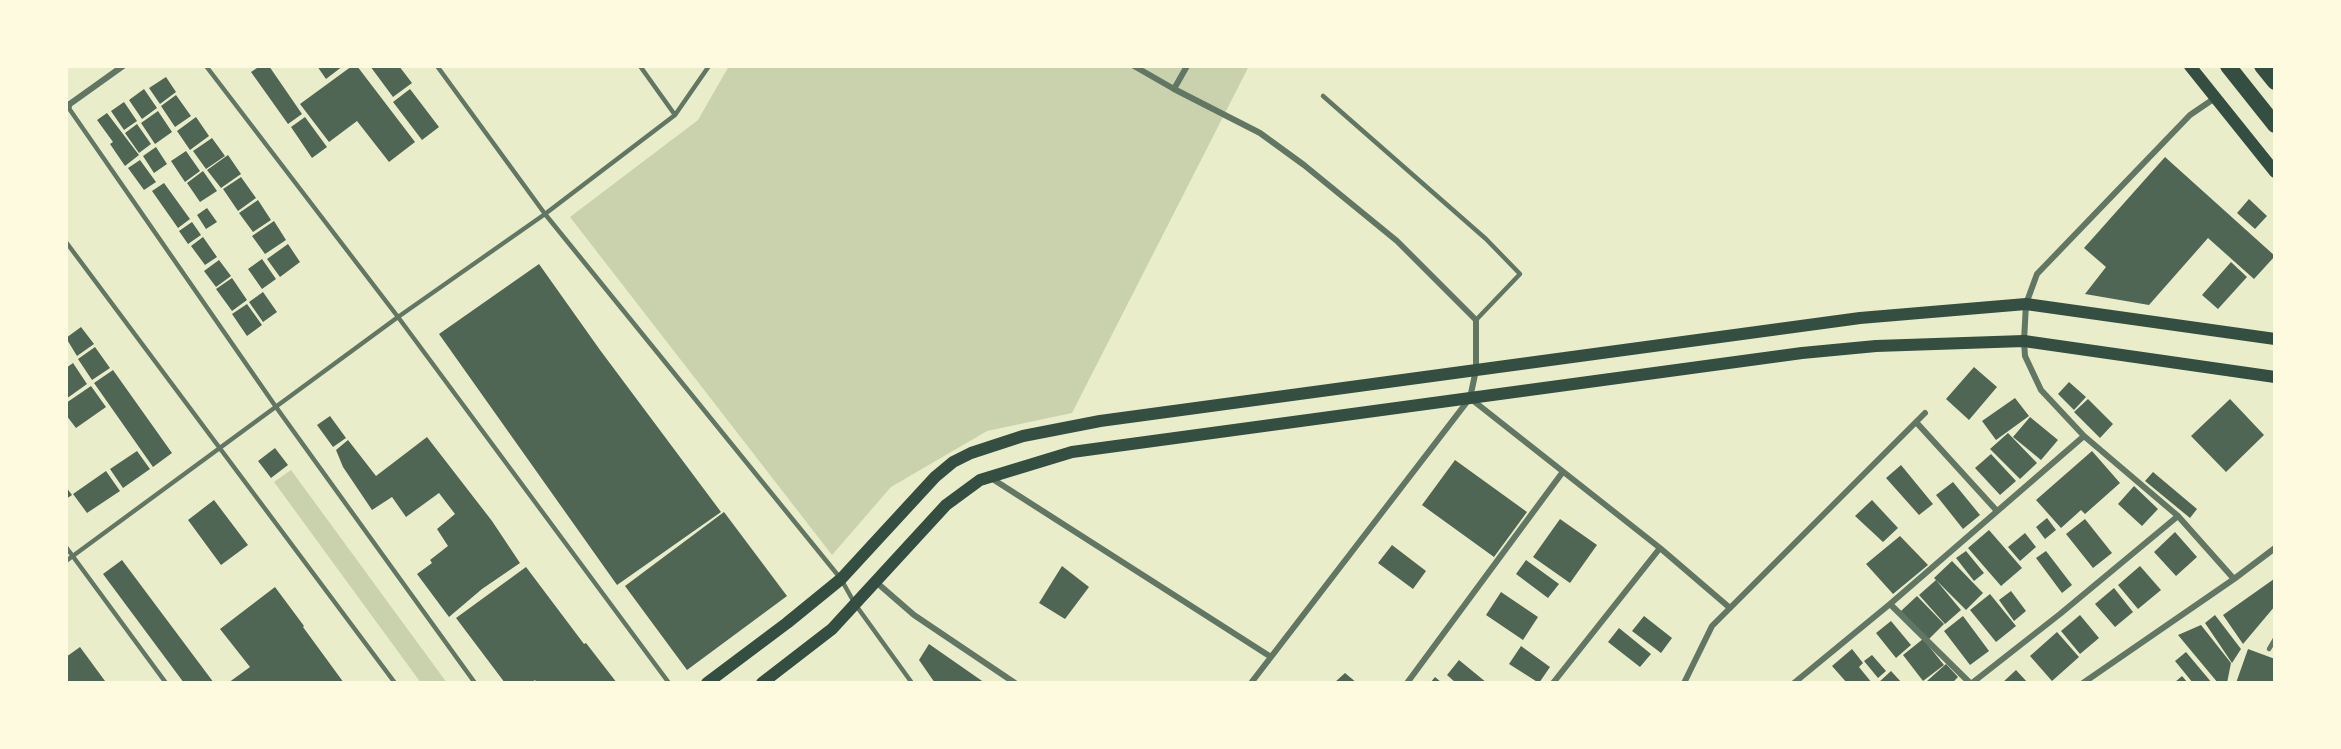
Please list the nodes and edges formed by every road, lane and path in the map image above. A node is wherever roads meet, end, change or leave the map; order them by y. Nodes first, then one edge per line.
1 (123, 66) edge
2 (206, 66) edge
3 (437, 66) edge
4 (640, 66) edge
5 (709, 66) edge
6 (1134, 66) edge
7 (1187, 66) edge
8 (2190, 66) edge
9 (2228, 66) edge
10 (2262, 66) edge
11 (2275, 82) edge
12 (1174, 89) junction
13 (1323, 96) dead end
14 (2215, 98) junction
15 (66, 106) edge
16 (675, 115) junction
17 (2275, 125) edge
18 (2275, 172) edge
19 (545, 214) junction
20 (66, 242) edge
21 (2026, 304) junction
22 (398, 317) junction
23 (1476, 320) junction
24 (2275, 339) edge
25 (2024, 341) junction
26 (1476, 370) junction
27 (2275, 376) edge
28 (1470, 398) junction
29 (276, 407) junction
30 (1925, 413) dead end
31 (1916, 422) junction
32 (2084, 436) junction
33 (219, 450) junction
34 (1562, 473) junction
35 (990, 476) junction
36 (1997, 511) junction
37 (2178, 516) junction
38 (66, 547) edge
39 (1660, 548) junction
40 (2275, 548) edge
41 (73, 556) junction
42 (66, 561) edge
43 (841, 579) junction
44 (2234, 579) junction
45 (876, 582) junction
46 (855, 604) junction
47 (1890, 604) junction
48 (1730, 608) junction
49 (2275, 639) edge
50 (2269, 649) dead end
51 (1271, 657) junction
52 (166, 683) edge
53 (395, 683) edge
54 (475, 683) edge
55 (669, 683) edge
56 (707, 683) edge
57 (762, 683) edge
58 (912, 683) edge
59 (1015, 683) edge
60 (1251, 683) edge
61 (1407, 683) edge
62 (1552, 683) edge
63 (1684, 683) edge
64 (1794, 683) edge
65 (1971, 683) edge
66 (2083, 683) edge

1 - 15 street
2 - 22 lane
3 - 19 lane
4 - 16 lane
5 - 16 lane
6 - 12 street
7 - 12 street
8 - 14 main road
9 - 17 highway
10 - 11 highway
12 - 23 street
13 - 23 lane
14 - 18 main road
14 - 21 street
15 - 29 lane
16 - 19 lane
19 - 22 lane
19 - 43 lane
20 - 33 lane
21 - 24 main road
21 - 25 street
21 - 26 main road
22 - 29 lane
22 - 55 lane
23 - 26 street
25 - 27 main road
25 - 28 main road
25 - 32 street
26 - 28 street
26 - 43 main road
28 - 34 street
28 - 35 main road
28 - 51 street
29 - 33 lane
29 - 54 lane
30 - 31 street
31 - 36 street
31 - 48 street
32 - 36 street
32 - 37 street
33 - 41 lane
33 - 53 lane
34 - 39 street
34 - 61 street
35 - 45 main road
35 - 51 street
36 - 47 street
37 - 44 street
37 - 65 street
38 - 41 lane
39 - 48 street
39 - 62 street
40 - 44 street
41 - 42 lane
41 - 52 lane
43 - 46 lane
43 - 56 main road
44 - 66 street
45 - 46 main road
45 - 59 street
46 - 57 main road
46 - 58 lane
47 - 64 street
47 - 65 street
48 - 63 street
49 - 50 lane
51 - 60 street

